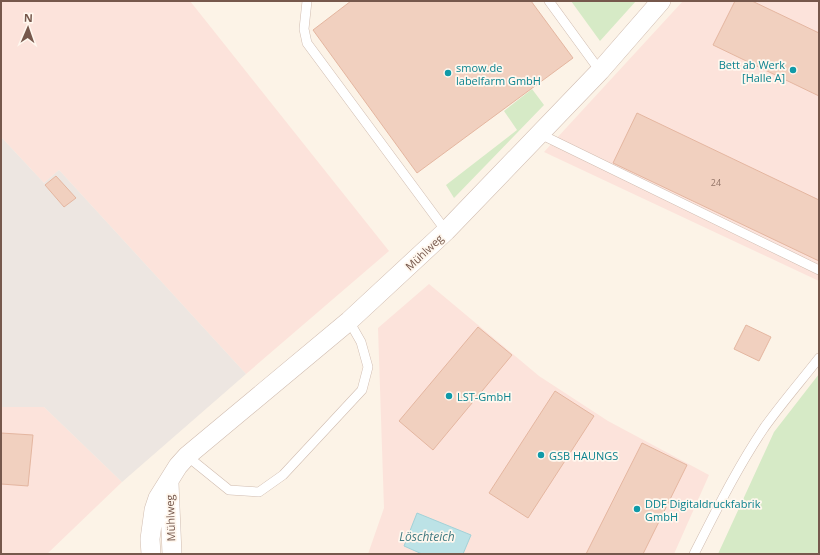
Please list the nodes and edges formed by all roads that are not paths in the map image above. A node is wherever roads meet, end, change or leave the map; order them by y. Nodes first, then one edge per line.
1 (307, 1) edge
2 (549, 1) edge
3 (661, 1) edge
4 (600, 71) junction
5 (540, 134) junction
6 (446, 231) junction
7 (819, 270) edge
8 (349, 321) junction
9 (819, 358) edge
10 (187, 456) junction
11 (169, 483) junction
12 (151, 554) edge
13 (172, 554) edge
14 (694, 554) edge

1 - 6 lane
2 - 4 lane
3 - 4 street, Mühlweg
4 - 5 street, Mühlweg
5 - 6 street, Mühlweg
5 - 7 lane
6 - 8 street, Mühlweg
8 - 10 street, Mühlweg
8 - 10 lane
9 - 14 lane
10 - 11 street, Mühlweg
11 - 12 street, Mühlweg
11 - 13 street, Mühlweg

